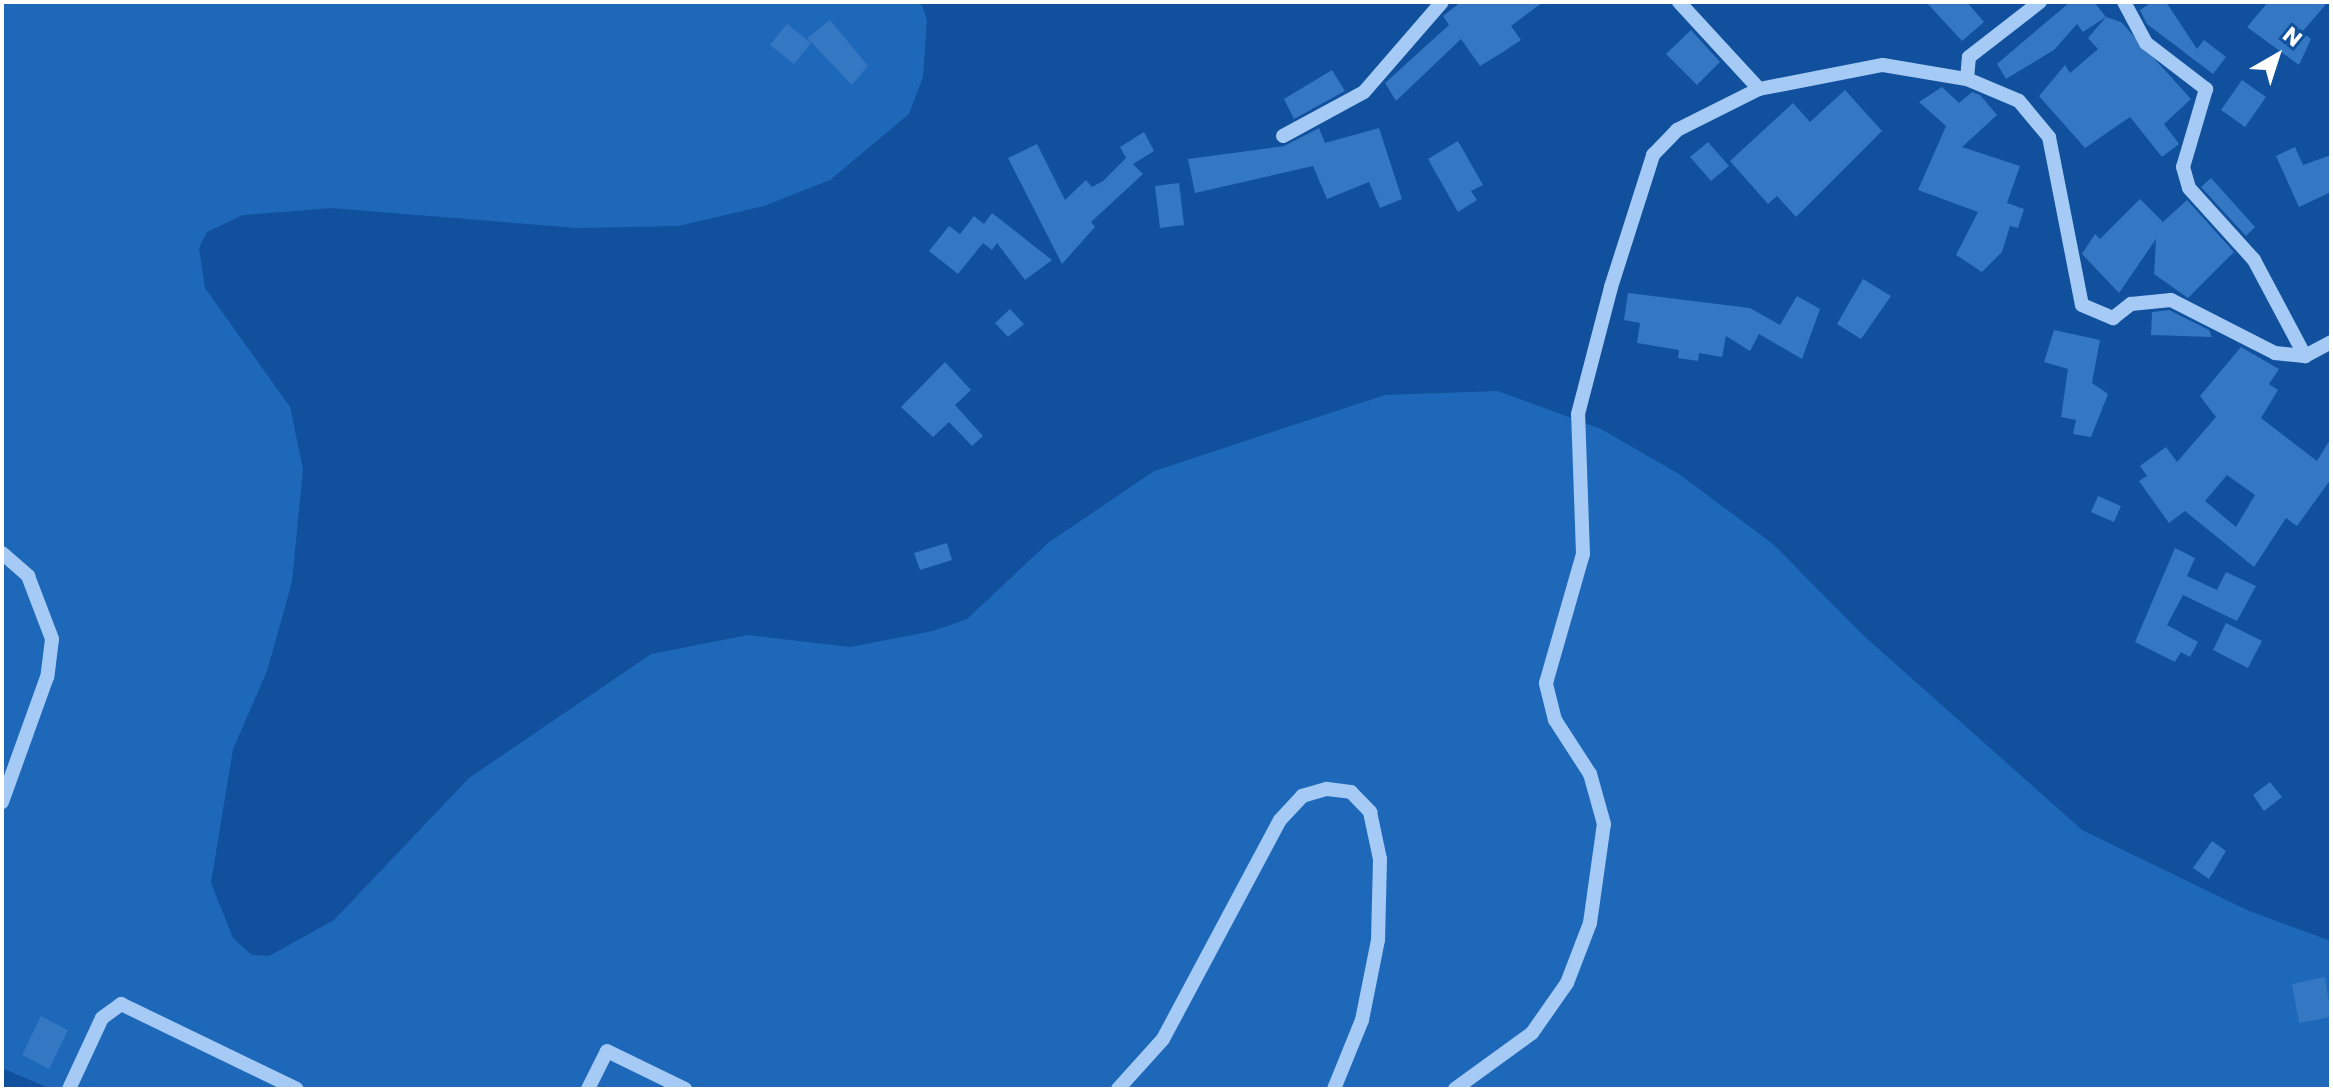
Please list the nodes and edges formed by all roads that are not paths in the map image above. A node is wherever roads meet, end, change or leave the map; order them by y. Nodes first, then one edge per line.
1 (1442, 2) edge
2 (1679, 2) edge
3 (2040, 2) edge
4 (2124, 2) edge
5 (1967, 79) junction
6 (1759, 89) junction
7 (1283, 136) dead end
8 (2331, 342) edge
9 (2305, 356) junction
10 (2, 553) edge
11 (2, 802) edge
12 (69, 1089) edge
13 (297, 1089) edge
14 (588, 1089) edge
15 (685, 1089) edge
16 (1118, 1089) edge
17 (1334, 1089) edge
18 (1455, 1089) edge

1 - 7 street
2 - 6 street
3 - 5 street
4 - 9 street
5 - 6 street
5 - 9 street
6 - 18 street
8 - 9 street
10 - 11 street
12 - 13 street
14 - 15 street
16 - 17 street

